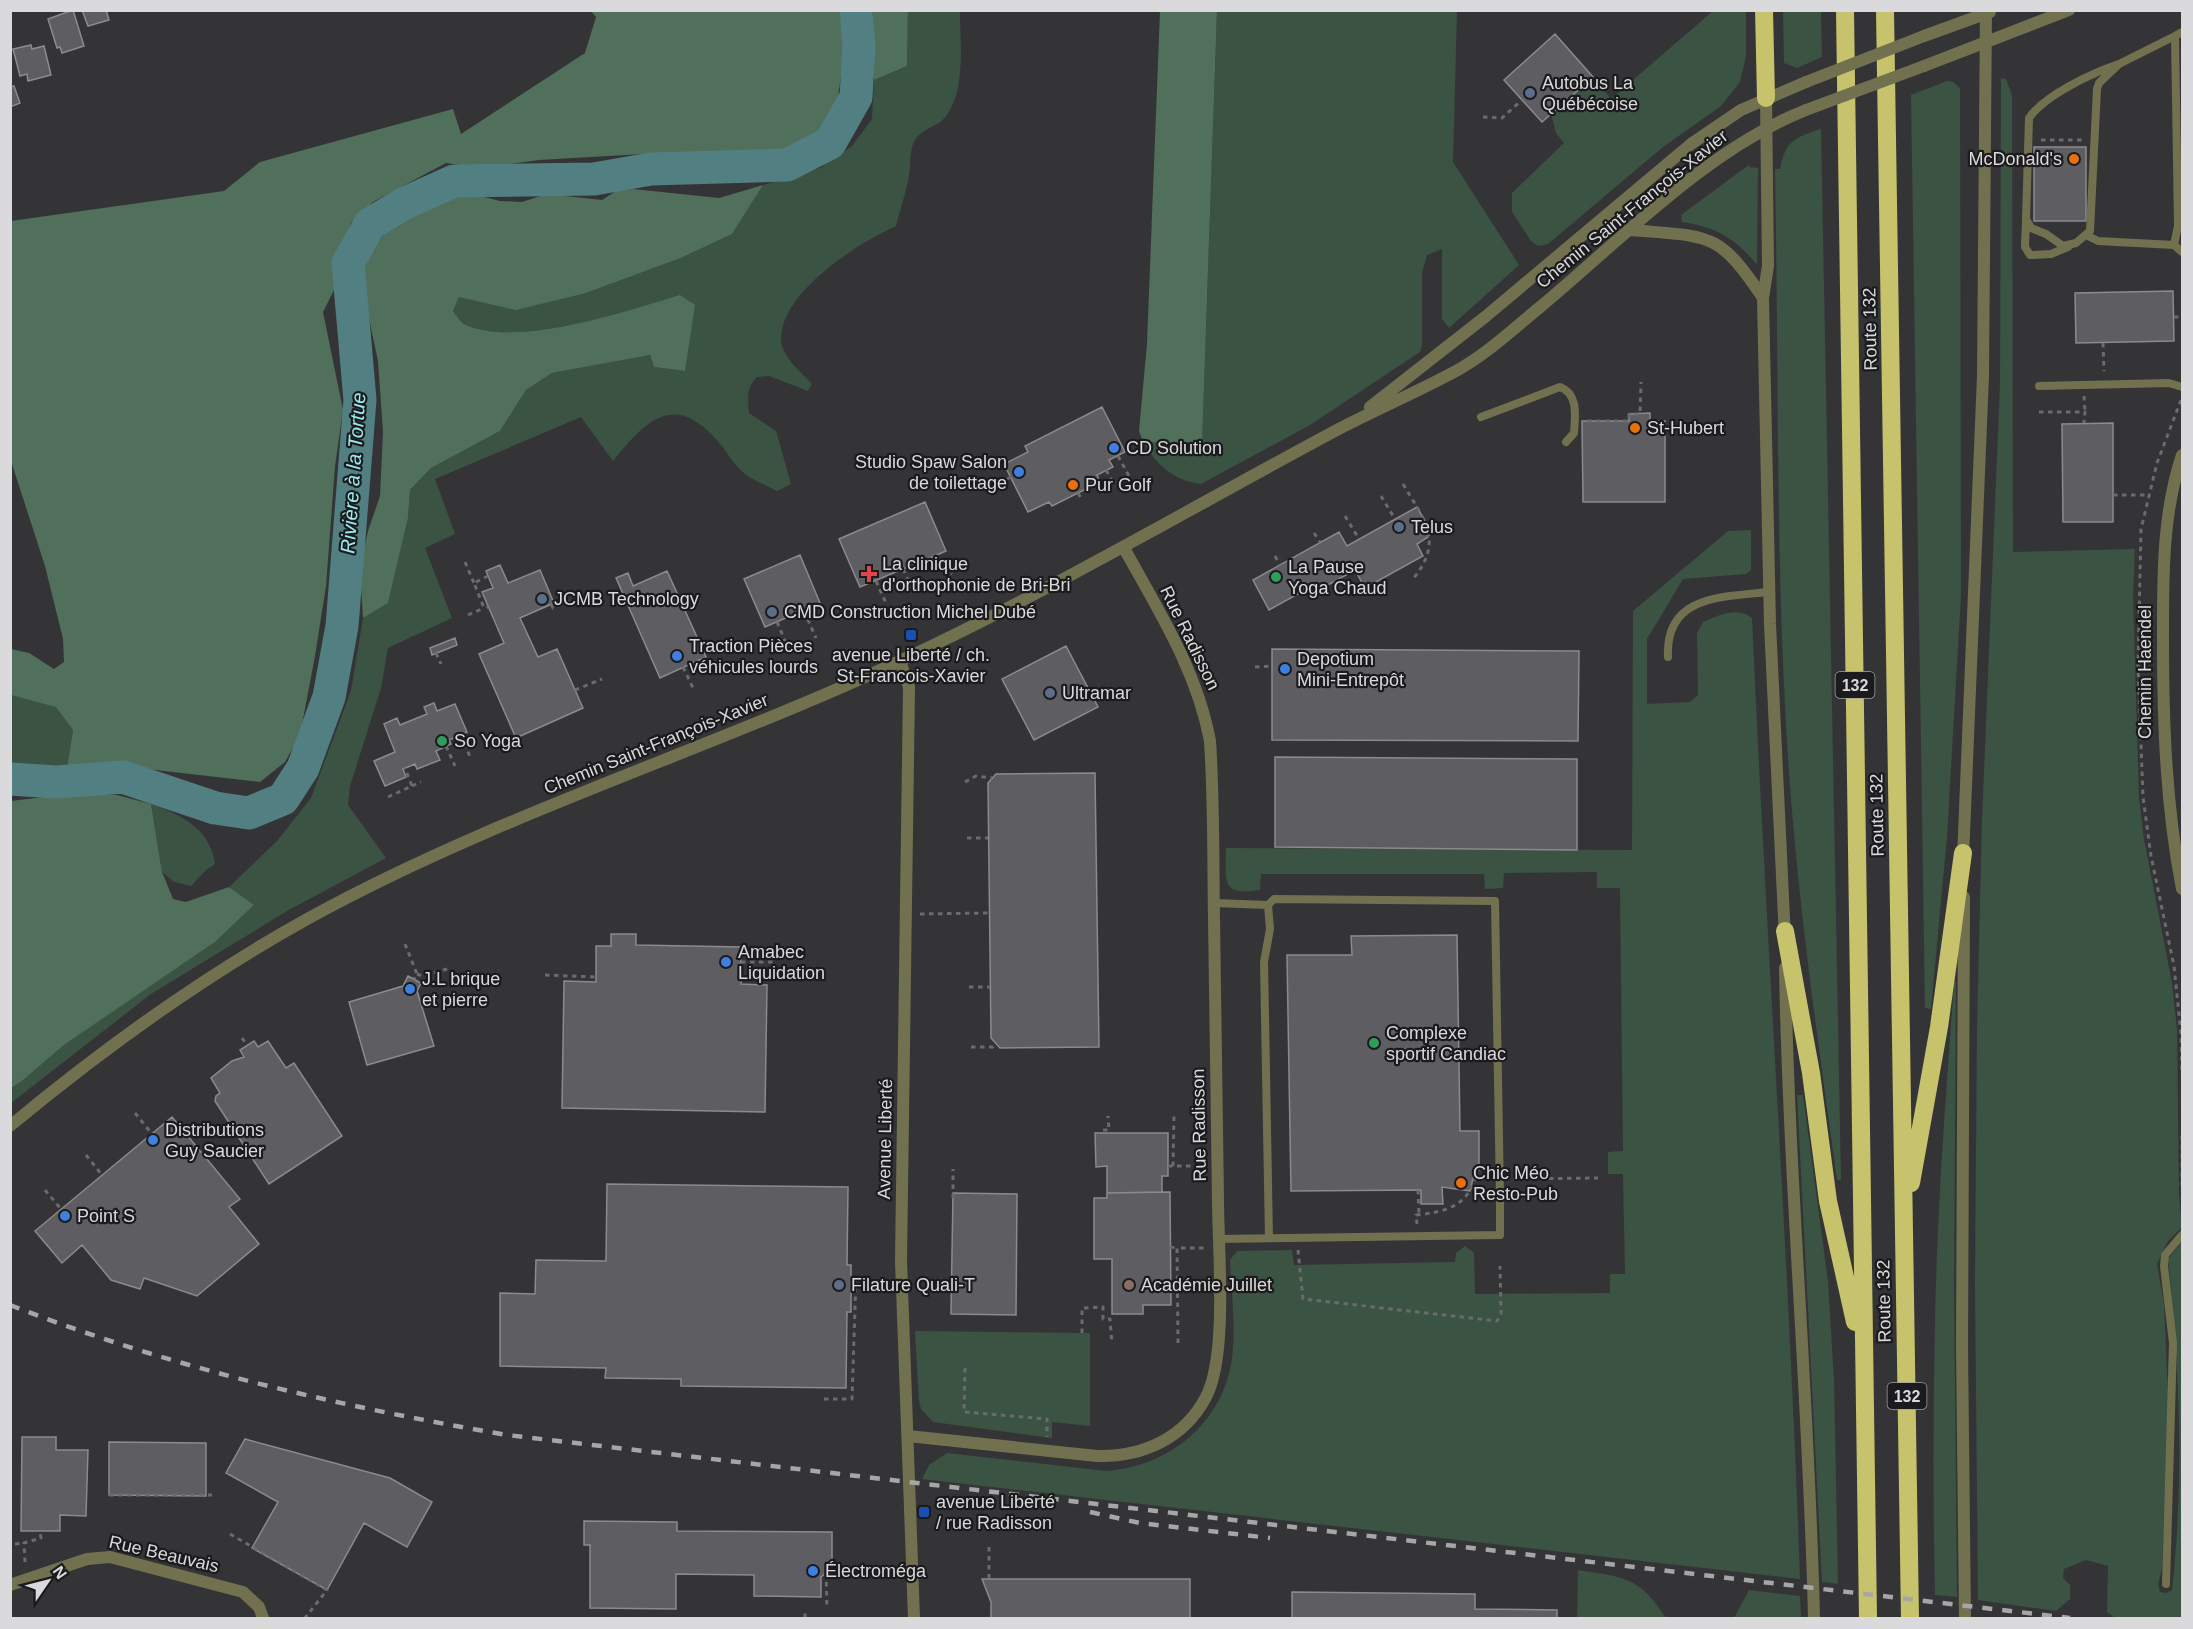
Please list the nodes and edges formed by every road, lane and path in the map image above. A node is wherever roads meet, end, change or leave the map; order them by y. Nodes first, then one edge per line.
1 (1764, 10) edge
2 (1845, 10) edge
3 (1884, 10) edge
4 (2069, 10) edge
5 (1988, 12) edge
6 (2179, 34) edge
7 (1985, 42) junction
8 (2119, 64) junction
9 (1766, 98) junction
10 (1522, 100) dead end
11 (1483, 117) dead end
12 (1766, 129) junction
13 (2035, 140) dead end
14 (2078, 140) junction
15 (2085, 140) dead end
16 (2078, 147) dead end
17 (2026, 219) junction
18 (1631, 230) junction
19 (2086, 235) junction
20 (2174, 245) junction
21 (2069, 246) junction
22 (2182, 252) edge
23 (1763, 298) junction
24 (2174, 317) dead end
25 (2182, 317) edge
26 (2103, 343) dead end
27 (2104, 375) dead end
28 (1641, 382) dead end
29 (2039, 386) dead end
30 (2182, 387) edge
31 (2039, 412) dead end
32 (1481, 417) dead end
33 (1582, 421) dead end
34 (2084, 423) dead end
35 (1337, 430) junction
36 (1566, 442) dead end
37 (2182, 455) edge
38 (1118, 456) dead end
39 (1107, 470) dead end
40 (1129, 476) dead end
41 (1011, 477) dead end
42 (999, 483) dead end
43 (1114, 484) dead end
44 (1403, 484) dead end
45 (1078, 493) dead end
46 (2113, 495) dead end
47 (2148, 495) dead end
48 (1381, 496) dead end
49 (1082, 500) dead end
50 (1345, 516) dead end
51 (1395, 519) dead end
52 (1314, 533) dead end
53 (1359, 539) dead end
54 (1320, 542) dead end
55 (1124, 548) junction
56 (1275, 555) dead end
57 (930, 558) dead end
58 (465, 562) dead end
59 (1280, 565) dead end
60 (903, 569) dead end
61 (952, 574) dead end
62 (488, 576) dead end
63 (1413, 579) dead end
64 (876, 581) dead end
65 (474, 583) junction
66 (913, 591) dead end
67 (1769, 592) junction
68 (570, 601) dead end
69 (886, 603) dead end
70 (551, 604) dead end
71 (804, 611) dead end
72 (468, 615) dead end
73 (777, 622) dead end
74 (816, 638) dead end
75 (789, 650) dead end
76 (436, 654) dead end
77 (1668, 657) dead end
78 (900, 661) junction
79 (441, 664) dead end
80 (1272, 666) dead end
81 (683, 667) dead end
82 (1255, 667) dead end
83 (602, 679) dead end
84 (693, 688) dead end
85 (575, 690) dead end
86 (461, 735) dead end
87 (446, 746) dead end
88 (471, 759) dead end
89 (455, 766) dead end
90 (405, 768) dead end
91 (992, 778) dead end
92 (421, 782) dead end
93 (965, 782) dead end
94 (412, 786) junction
95 (388, 796) dead end
96 (967, 838) dead end
97 (988, 838) dead end
98 (1963, 853) junction
99 (2182, 889) edge
100 (1214, 903) junction
101 (1268, 905) junction
102 (989, 913) dead end
103 (918, 914) dead end
104 (1785, 931) junction
105 (405, 944) dead end
106 (741, 962) dead end
107 (774, 962) dead end
108 (451, 968) dead end
109 (417, 974) junction
110 (545, 975) dead end
111 (596, 977) dead end
112 (414, 979) dead end
113 (969, 987) dead end
114 (990, 987) dead end
115 (242, 1038) dead end
116 (996, 1044) dead end
117 (247, 1045) dead end
118 (971, 1047) dead end
119 (135, 1113) dead end
120 (1174, 1115) dead end
121 (1108, 1116) dead end
122 (10, 1126) edge
123 (1103, 1130) dead end
124 (152, 1134) dead end
125 (2182, 1136) edge
126 (86, 1155) dead end
127 (1168, 1166) dead end
128 (1173, 1166) junction
129 (1218, 1166) junction
130 (954, 1169) dead end
131 (102, 1175) dead end
132 (1598, 1178) dead end
133 (1499, 1179) junction
134 (2182, 1189) edge
135 (45, 1190) dead end
136 (1418, 1190) dead end
137 (953, 1198) dead end
138 (61, 1209) dead end
139 (1904, 1226) junction
140 (2182, 1235) edge
141 (1269, 1238) junction
142 (1297, 1238) junction
143 (1218, 1239) junction
144 (1170, 1247) dead end
145 (1177, 1248) junction
146 (1204, 1248) dead end
147 (1500, 1266) dead end
148 (856, 1277) dead end
149 (1082, 1333) dead end
150 (1178, 1343) dead end
151 (1113, 1344) dead end
152 (1864, 1359) junction
153 (965, 1368) dead end
154 (824, 1399) dead end
155 (1047, 1430) dead end
156 (908, 1436) junction
157 (109, 1495) dead end
158 (119, 1495) junction
159 (212, 1495) dead end
160 (119, 1502) dead end
161 (40, 1531) dead end
162 (230, 1534) dead end
163 (24, 1543) junction
164 (15, 1544) dead end
165 (989, 1547) dead end
166 (26, 1562) dead end
167 (826, 1573) dead end
168 (989, 1579) dead end
169 (2166, 1584) dead end
170 (10, 1585) edge
171 (805, 1609) dead end
172 (827, 1609) dead end
173 (263, 1618) edge
174 (305, 1618) edge
175 (805, 1618) edge
176 (914, 1618) edge
177 (1814, 1618) edge
178 (1869, 1618) edge
179 (1910, 1618) edge
180 (1965, 1618) edge

1 - 9 highway
2 - 152 highway, Route 132 / 132
3 - 139 highway, Route 132 / 132
4 - 7 street, Chemin Saint-François-Xavier
5 - 7 street
5 - 9 street, Chemin Saint-François-Xavier, bridge
6 - 8 lane
6 - 20 lane
7 - 12 street, Chemin Saint-François-Xavier, bridge
7 - 98 street
8 - 17 lane
8 - 19 lane
9 - 12 street
9 - 35 street, Chemin Saint-François-Xavier
10 - 11 path
12 - 18 street, Chemin Saint-François-Xavier
12 - 23 street
13 - 14 path
14 - 15 path
14 - 16 path
17 - 21 lane
17 - 21 lane
18 - 23 street
18 - 35 street, Chemin Saint-François-Xavier
19 - 20 lane
19 - 21 lane
20 - 22 lane
23 - 67 street
24 - 25 path
26 - 27 path
28 - 33 path
29 - 30 lane
31 - 34 path
32 - 36 lane
35 - 55 street, Chemin Saint-François-Xavier
37 - 99 street, Chemin Haendel
38 - 40 path
39 - 43 path
41 - 42 path
44 - 63 path
45 - 49 path
46 - 47 path
48 - 51 path
50 - 53 path
52 - 54 path
55 - 78 street, Chemin Saint-François-Xavier
55 - 100 street, Rue Radisson
56 - 59 path
57 - 61 path
58 - 65 path
60 - 66 path
62 - 65 path
64 - 69 path
65 - 72 path
67 - 77 lane
67 - 104 street
68 - 70 path
71 - 74 path
73 - 75 path
76 - 79 path
78 - 122 street, Chemin Saint-François-Xavier
78 - 156 street, Avenue Liberté
80 - 82 path
81 - 84 path
83 - 85 path
86 - 88 path
87 - 89 path
90 - 94 path
91 - 93 path
92 - 94 path
94 - 95 path
96 - 97 path
98 - 139 highway
98 - 180 street
100 - 101 lane
100 - 129 street, Rue Radisson
101 - 133 lane
101 - 141 lane
102 - 103 path
104 - 152 highway
104 - 177 street
105 - 109 path
106 - 107 path
108 - 109 path
109 - 112 path
110 - 111 path
113 - 114 path
115 - 117 path
116 - 118 path
119 - 124 path
120 - 128 path
121 - 123 path
125 - 134 path
126 - 131 path
127 - 128 path
128 - 129 path
129 - 143 street, Rue Radisson
130 - 137 path
132 - 133 path
133 - 136 path
133 - 142 lane
135 - 138 path
139 - 179 highway, Route 132 / 132
140 - 169 lane
141 - 142 lane
141 - 143 lane
142 - 147 path
143 - 156 street, Rue Radisson
144 - 145 path
145 - 146 path
145 - 150 path
148 - 154 path
149 - 151 path
152 - 178 highway, Route 132 / 132
153 - 155 path
156 - 176 street, Avenue Liberté
157 - 158 path
158 - 159 path
158 - 160 path
161 - 163 path
162 - 174 path
163 - 164 path
163 - 166 path
165 - 168 path
167 - 172 path
170 - 173 street, Rue Beauvais
171 - 175 path

